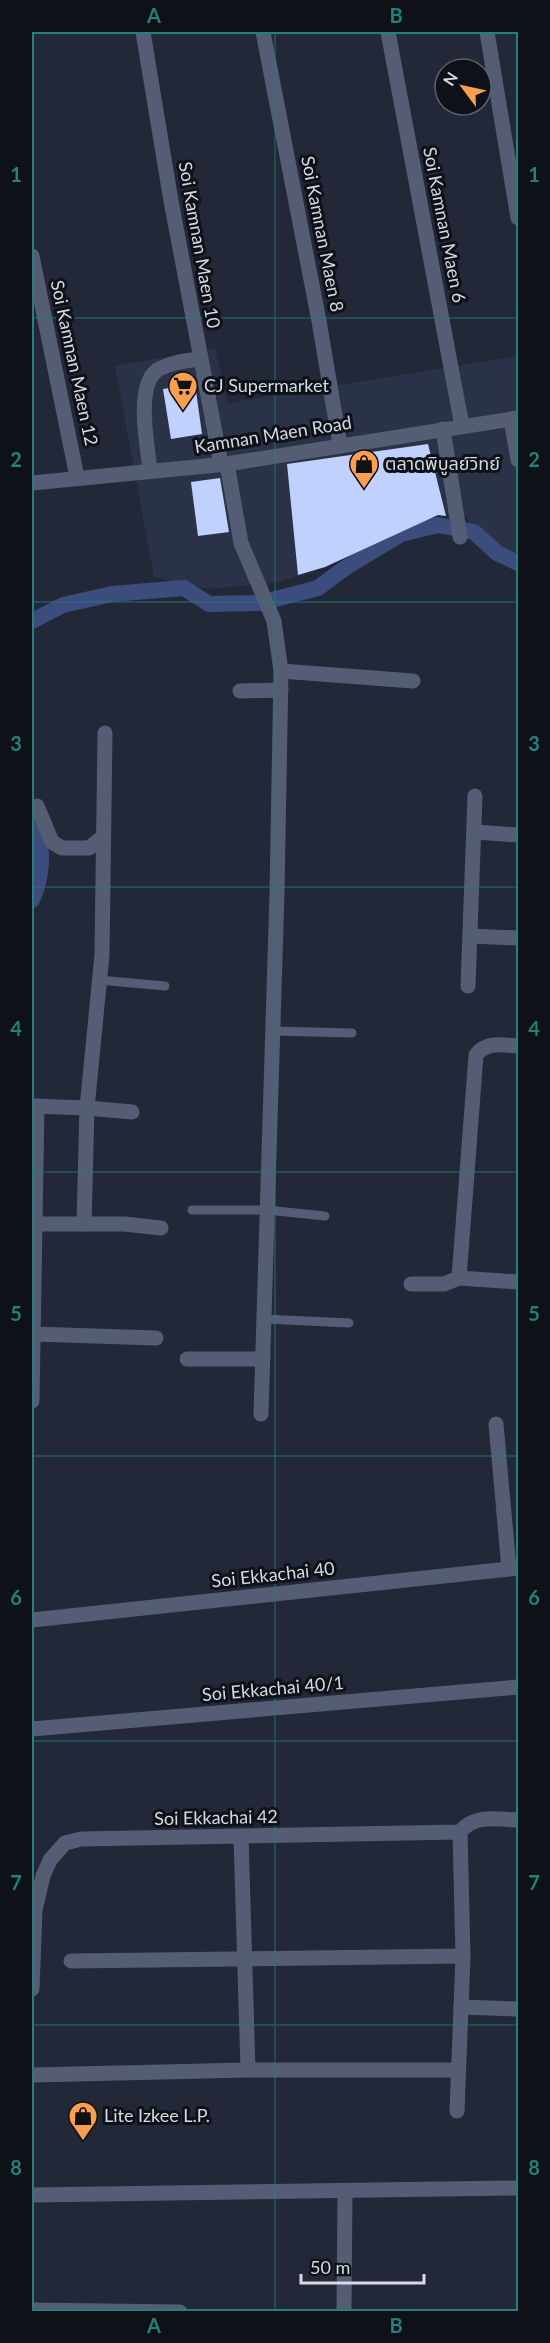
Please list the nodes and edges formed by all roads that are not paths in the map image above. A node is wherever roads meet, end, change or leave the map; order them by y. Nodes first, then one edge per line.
1 (143, 32) edge
2 (263, 32) edge
3 (388, 32) edge
4 (486, 32) edge
5 (519, 218) edge
6 (32, 256) edge
7 (200, 359) junction
8 (515, 418) edge
9 (462, 426) junction
10 (443, 429) junction
11 (340, 445) junction
12 (519, 460) edge
13 (224, 464) junction
14 (150, 471) junction
15 (77, 477) junction
16 (32, 483) edge
17 (460, 537) dead end
18 (281, 671) junction
19 (413, 681) dead end
20 (281, 690) junction
21 (240, 691) dead end
22 (105, 733) dead end
23 (475, 796) dead end
24 (38, 806) dead end
25 (475, 832) junction
26 (519, 835) edge
27 (103, 837) junction
28 (470, 936) junction
29 (519, 939) edge
30 (99, 980) junction
31 (165, 986) dead end
32 (468, 986) dead end
33 (273, 1031) junction
34 (352, 1033) dead end
35 (519, 1046) edge
36 (34, 1106) edge
37 (87, 1108) junction
38 (132, 1112) dead end
39 (33, 1192) edge
40 (192, 1210) dead end
41 (267, 1210) junction
42 (325, 1216) dead end
43 (34, 1224) junction
44 (84, 1224) junction
45 (161, 1228) dead end
46 (459, 1278) junction
47 (519, 1282) edge
48 (411, 1284) dead end
49 (32, 1295) edge
50 (264, 1319) junction
51 (349, 1323) dead end
52 (156, 1338) dead end
53 (32, 1342) edge
54 (187, 1359) dead end
55 (263, 1359) junction
56 (32, 1401) edge
57 (261, 1414) dead end
58 (496, 1424) dead end
59 (514, 1569) edge
60 (32, 1620) edge
61 (519, 1687) edge
62 (32, 1730) edge
63 (519, 1820) edge
64 (460, 1832) junction
65 (241, 1838) junction
66 (463, 1956) junction
67 (245, 1960) junction
68 (71, 1962) dead end
69 (32, 1989) edge
70 (461, 2007) junction
71 (519, 2009) edge
72 (248, 2070) junction
73 (458, 2070) junction
74 (32, 2075) edge
75 (457, 2111) dead end
76 (519, 2188) edge
77 (345, 2191) junction
78 (32, 2195) edge
79 (32, 2310) edge
80 (180, 2312) edge
81 (344, 2312) edge

1 - 7 street, Soi Kamnan Maen 10
2 - 11 street, Soi Kamnan Maen 8
3 - 9 street, Soi Kamnan Maen 6
4 - 5 street
6 - 15 street, Soi Kamnan Maen 12
7 - 13 street, Soi Kamnan Maen 10
7 - 14 street
8 - 9 street, Kamnan Maen Road
8 - 12 street
9 - 10 street, Kamnan Maen Road
10 - 11 street, Kamnan Maen Road
10 - 17 street
11 - 13 street, Kamnan Maen Road
13 - 14 street, Kamnan Maen Road
13 - 18 street, Soi Kamnan Maen 10
14 - 15 street, Kamnan Maen Road
15 - 16 street, Kamnan Maen Road
18 - 19 street
18 - 20 street, Soi Kamnan Maen 10
20 - 21 street
20 - 33 street, Soi Kamnan Maen 10
22 - 27 street
23 - 25 street
24 - 27 street
25 - 26 street
25 - 28 street
27 - 30 street
28 - 29 street
28 - 32 street
30 - 31 lane
30 - 37 street
33 - 34 lane
33 - 41 street, Soi Kamnan Maen 10
35 - 46 street
36 - 37 street
36 - 39 street
37 - 38 street
37 - 44 street
39 - 43 street
40 - 41 lane
41 - 42 lane
41 - 50 street, Soi Kamnan Maen 10
43 - 44 street
43 - 49 street
44 - 45 street
46 - 47 street
46 - 48 street
49 - 53 street
50 - 51 lane
50 - 55 street, Soi Kamnan Maen 10
52 - 53 street
53 - 56 street
54 - 55 street
55 - 57 street, Soi Kamnan Maen 10
58 - 59 street
59 - 60 street, Soi Ekkachai 40
61 - 62 street, Soi Ekkachai 40/1
63 - 64 street, Soi Ekkachai 42
64 - 65 street, Soi Ekkachai 42
64 - 66 street
65 - 67 street
65 - 69 street, Soi Ekkachai 42
66 - 67 street
66 - 70 street
67 - 68 street
67 - 72 street
70 - 71 street
70 - 73 street
72 - 73 street
72 - 74 street
73 - 75 street
76 - 77 street
77 - 78 street
77 - 81 street
79 - 80 street

